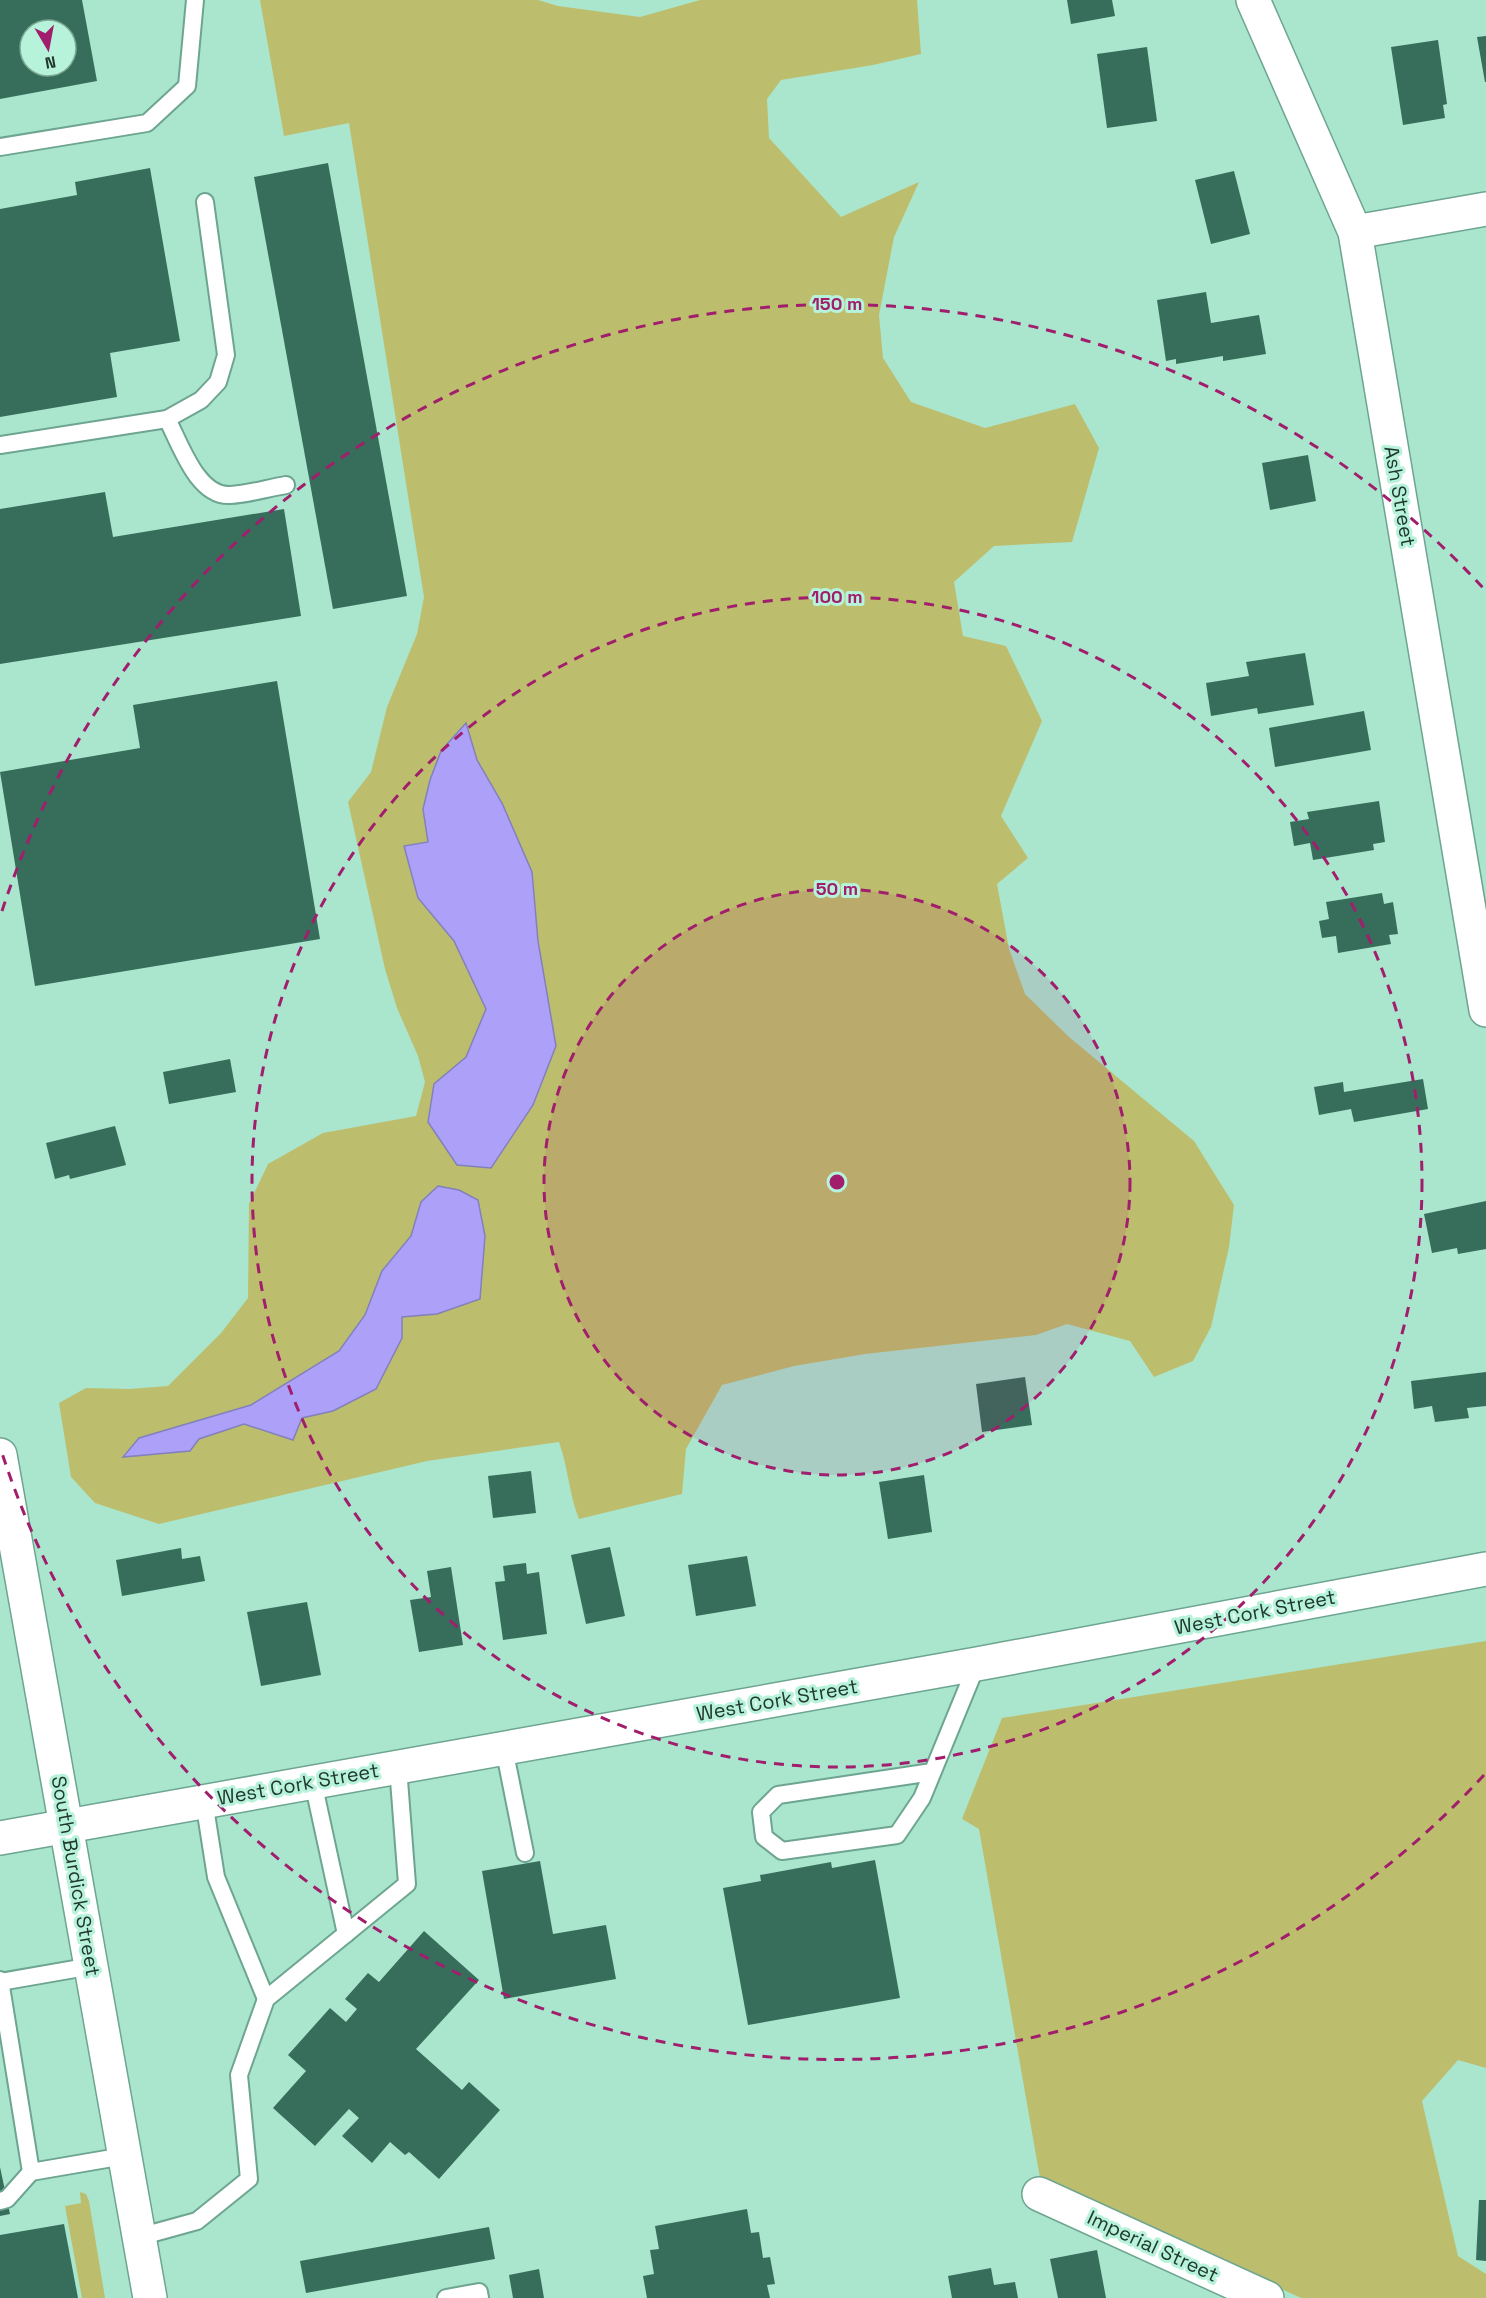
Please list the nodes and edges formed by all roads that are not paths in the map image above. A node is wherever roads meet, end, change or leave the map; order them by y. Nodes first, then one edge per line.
1 (195, 0) edge
2 (1253, 0) edge
3 (0, 147) edge
4 (205, 202) dead end
5 (1486, 209) edge
6 (1355, 232) junction
7 (167, 419) junction
8 (0, 445) edge
9 (286, 485) dead end
10 (1475, 883) edge
11 (1486, 1010) edge
12 (0, 1455) edge
13 (9, 1558) edge
14 (1486, 1569) edge
15 (977, 1664) junction
16 (504, 1748) junction
17 (398, 1767) junction
18 (933, 1772) junction
19 (313, 1782) junction
20 (204, 1801) junction
21 (67, 1825) junction
22 (0, 1838) edge
23 (525, 1853) dead end
24 (346, 1934) junction
25 (92, 1966) junction
26 (0, 1981) edge
27 (266, 1999) junction
28 (4, 2029) edge
29 (124, 2156) junction
30 (31, 2172) junction
31 (1039, 2194) dead end
32 (0, 2200) edge
33 (139, 2237) junction
34 (150, 2298) edge
35 (446, 2298) edge
36 (480, 2298) edge
37 (1267, 2298) edge

1 - 3 lane
2 - 6 street, Ash Street
4 - 7 lane
5 - 6 street
6 - 10 street, Ash Street
7 - 8 lane
7 - 9 lane
10 - 11 street, Ash Street
12 - 13 street, South Burdick Street
13 - 21 street, South Burdick Street
14 - 15 street, West Cork Street
15 - 16 street, West Cork Street
15 - 18 lane
16 - 17 street, West Cork Street
16 - 23 lane
17 - 19 street, West Cork Street
17 - 24 lane
18 - 18 lane
19 - 20 street, West Cork Street
19 - 24 lane
20 - 21 street, West Cork Street
20 - 27 lane
21 - 22 street, West Cork Street
21 - 25 street, South Burdick Street
24 - 27 lane
25 - 26 lane
25 - 29 street, South Burdick Street
26 - 28 lane
27 - 33 lane
28 - 30 lane
29 - 30 lane
29 - 33 street, South Burdick Street
30 - 32 lane
31 - 37 street, Imperial Street
33 - 34 street, South Burdick Street
35 - 36 lane

